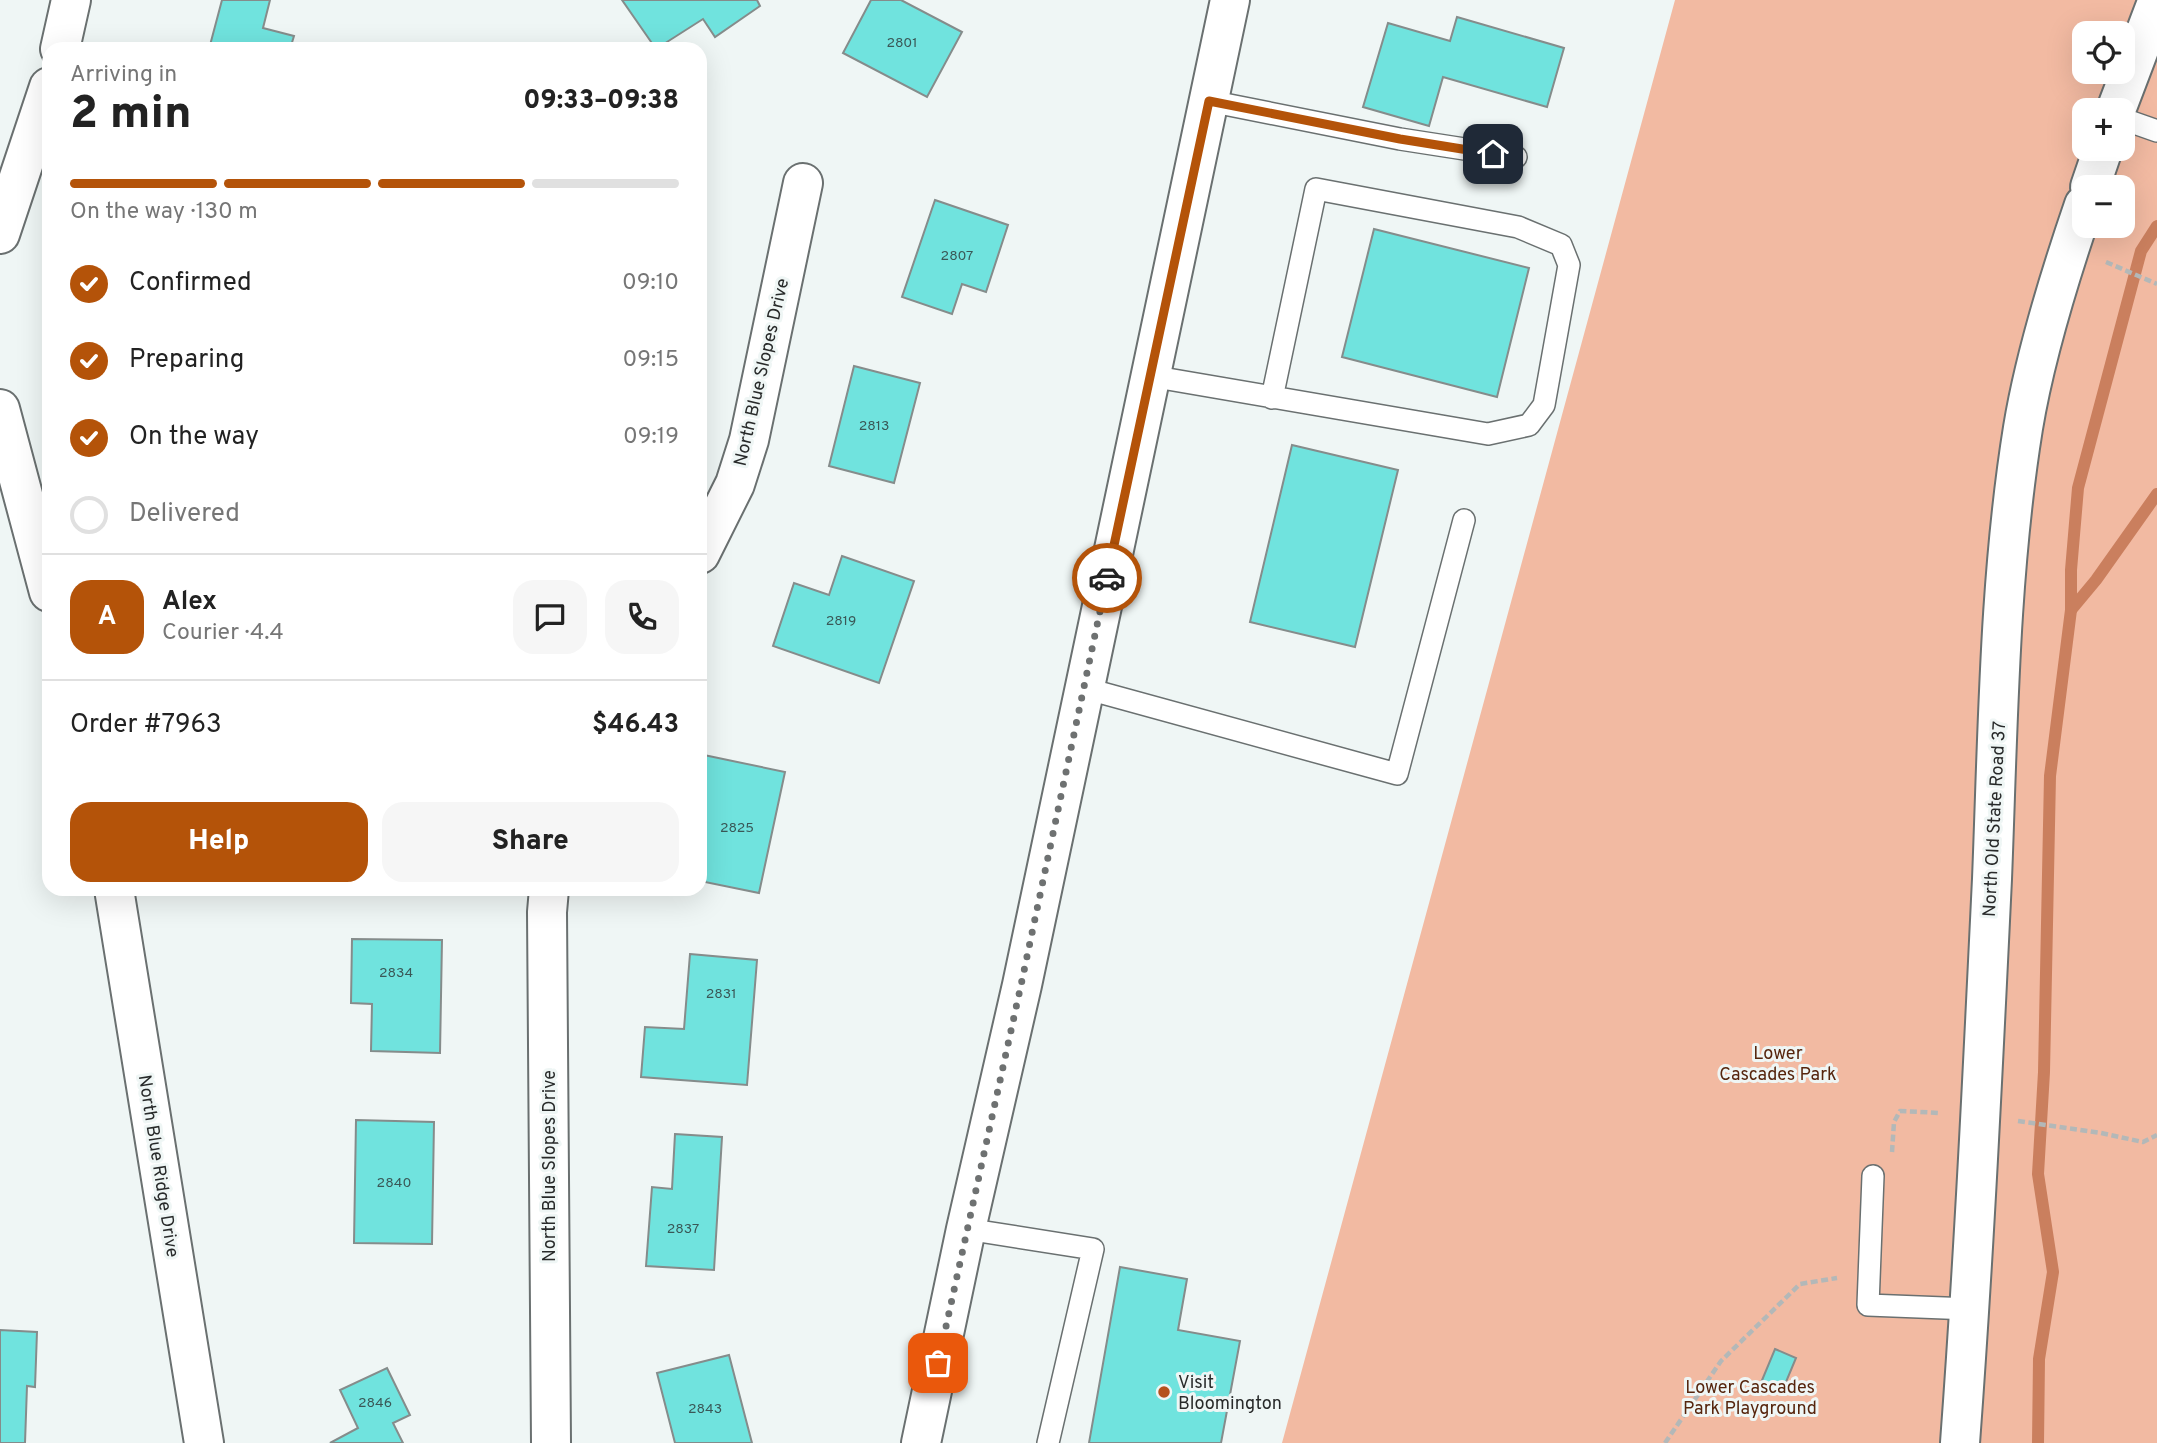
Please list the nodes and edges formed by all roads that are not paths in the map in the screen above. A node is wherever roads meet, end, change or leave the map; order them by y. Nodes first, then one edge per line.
1 (71, 0) edge
2 (1230, 0) edge
3 (2157, 2) edge
4 (62, 42) edge
5 (2121, 98) edge
6 (1209, 101) junction
7 (42, 108) edge
8 (2135, 123) edge
9 (2157, 131) edge
10 (1516, 157) dead end
11 (803, 183) dead end
12 (0, 234) edge
13 (2074, 238) edge
14 (1150, 376) junction
15 (1272, 398) junction
16 (0, 409) edge
17 (1465, 520) dead end
18 (707, 540) edge
19 (42, 566) edge
20 (1084, 688) junction
21 (115, 896) edge
22 (548, 896) edge
23 (1873, 1176) road end
24 (966, 1229) junction
25 (1970, 1309) junction
26 (204, 1443) edge
27 (551, 1443) edge
28 (921, 1443) edge
29 (1048, 1443) edge
30 (1960, 1443) edge

1 - 4 street
2 - 6 street
3 - 5 street
6 - 10 lane
6 - 14 street
7 - 12 street
8 - 9 lane
11 - 18 street, North Blue Slopes Drive
13 - 25 street, North Old State Road 37
14 - 15 lane
14 - 20 street
15 - 15 lane
16 - 19 street
17 - 20 lane
20 - 24 street
21 - 26 street, North Blue Ridge Drive
22 - 27 street, North Blue Slopes Drive
23 - 25 lane
24 - 28 street
24 - 29 lane
25 - 30 street, North Old State Road 37

